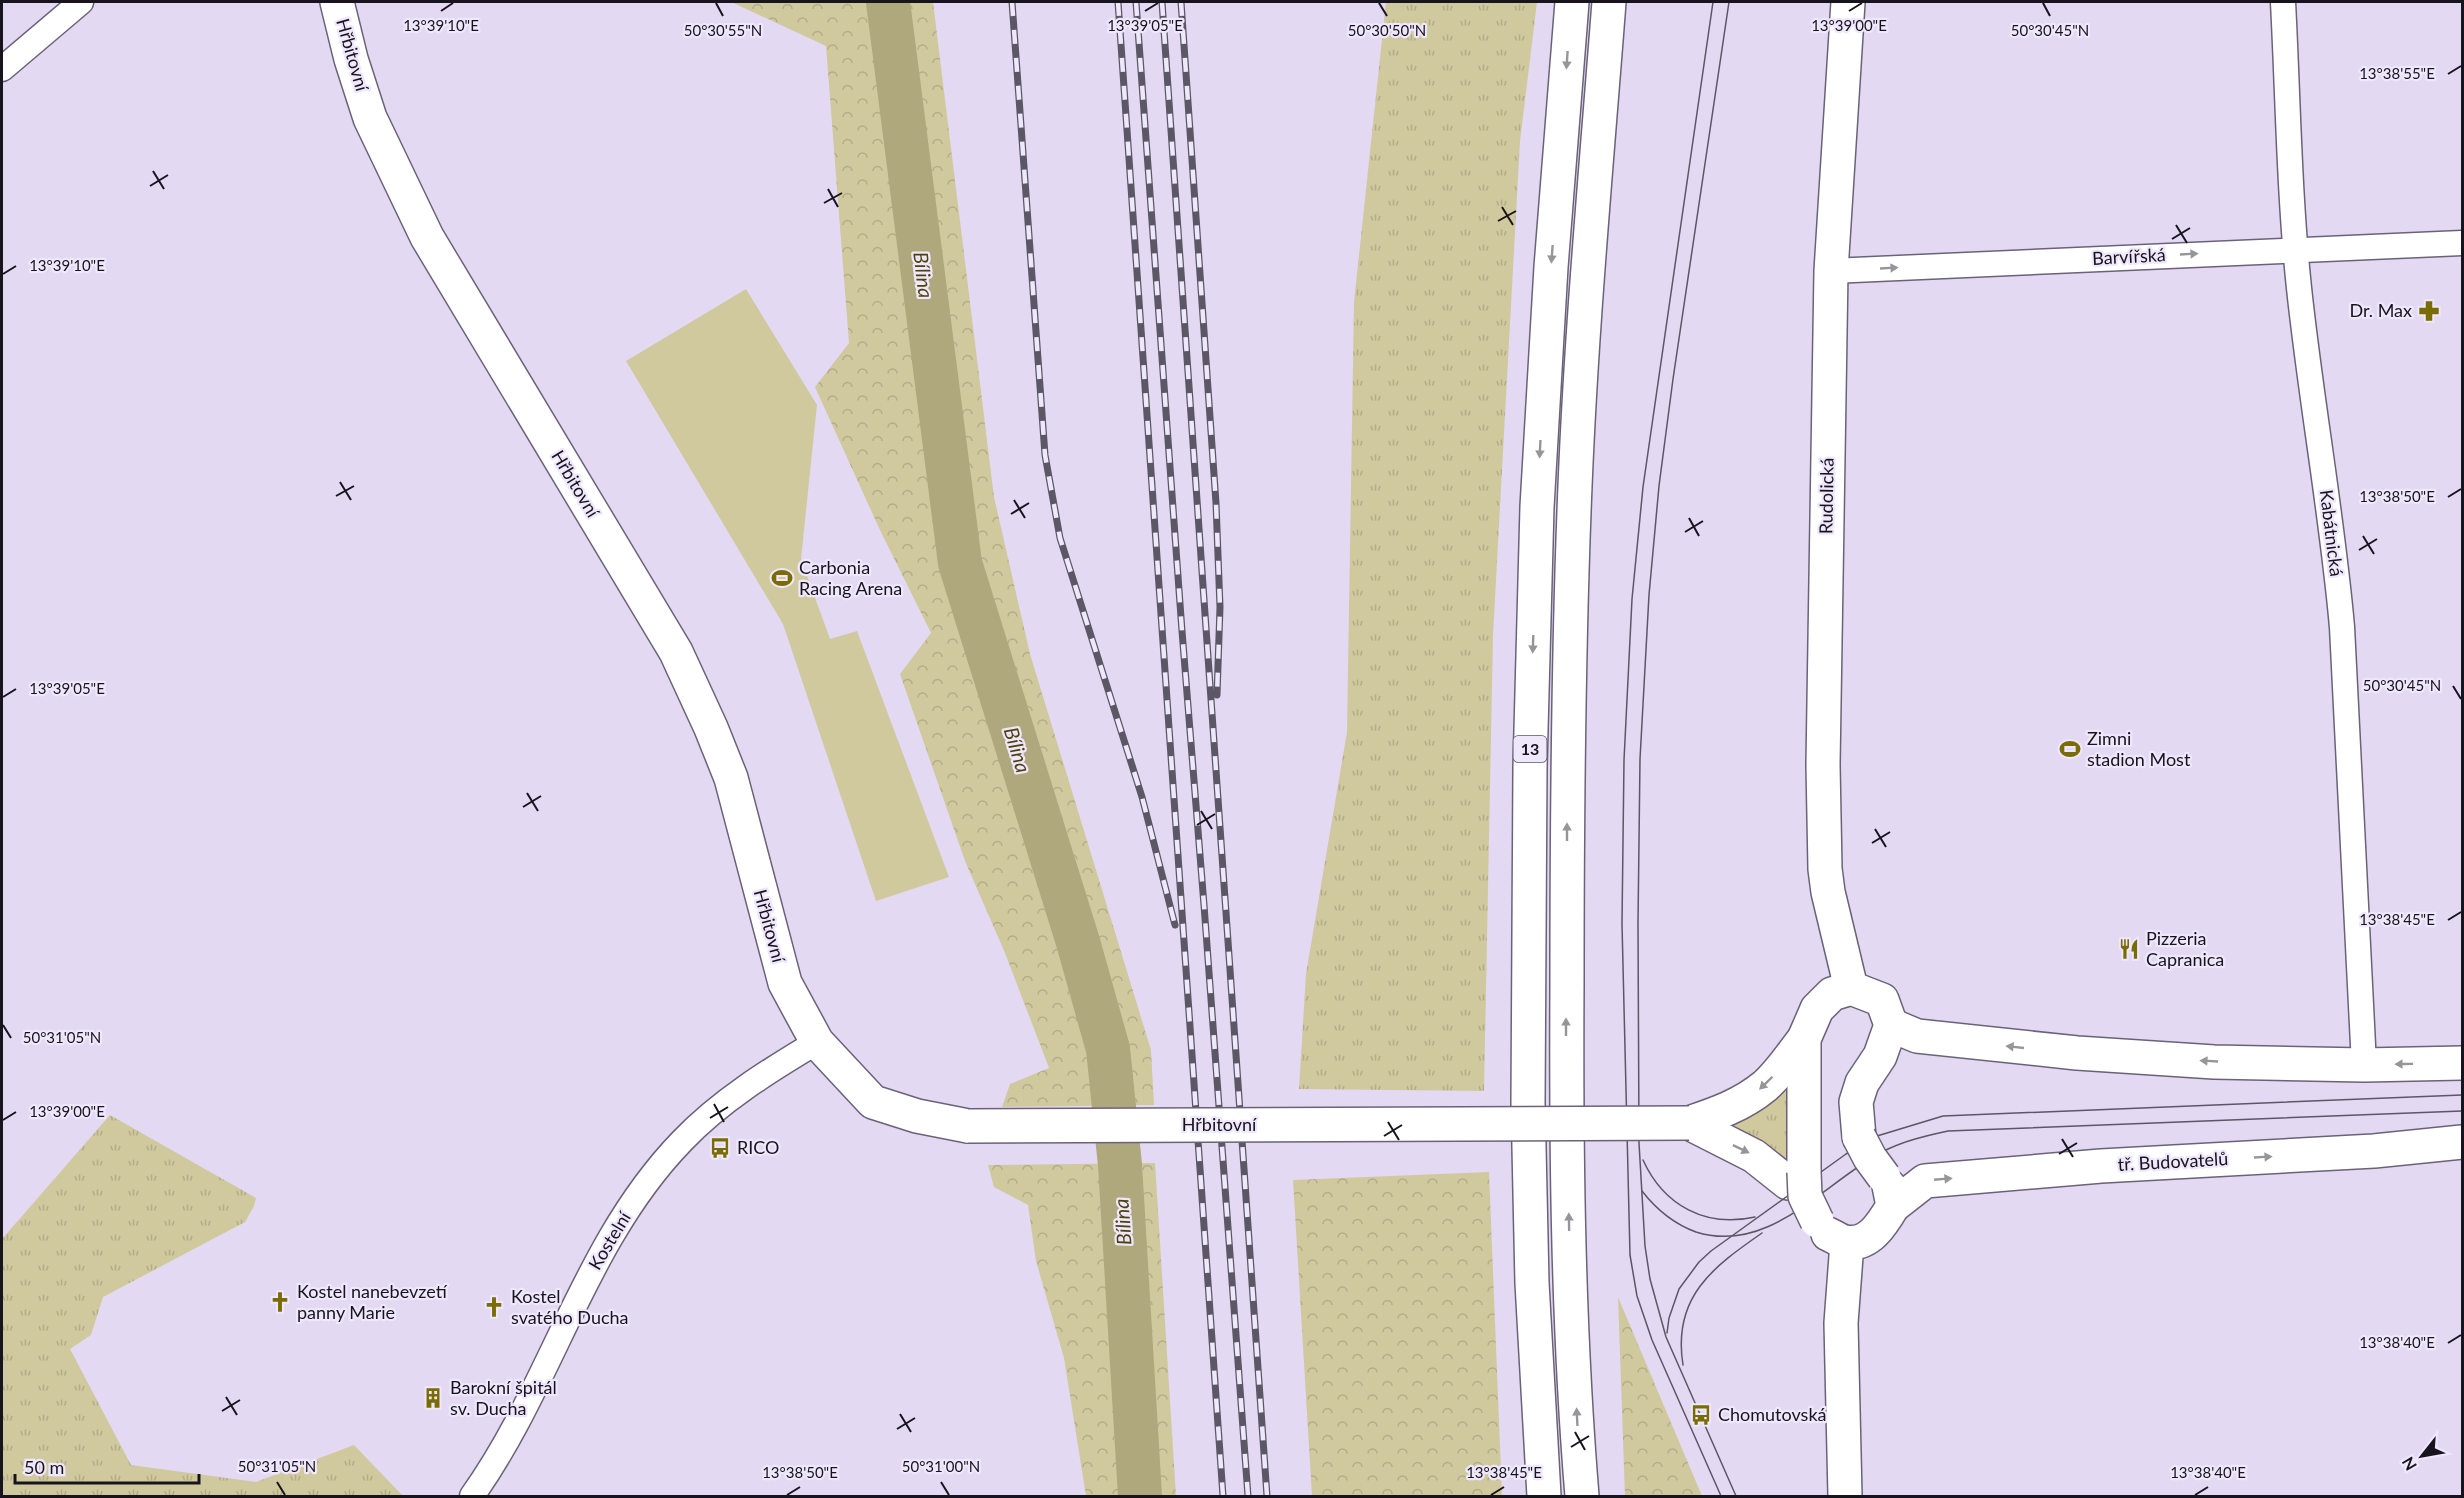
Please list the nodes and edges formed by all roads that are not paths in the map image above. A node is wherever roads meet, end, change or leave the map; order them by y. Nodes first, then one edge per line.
1 (81, 2) edge
2 (337, 2) edge
3 (1572, 2) edge
4 (1609, 2) edge
5 (1848, 2) edge
6 (2283, 2) edge
7 (2, 69) edge
8 (2463, 243) edge
9 (2296, 250) junction
10 (1831, 271) junction
11 (1851, 988) junction
12 (1892, 1025) junction
13 (1804, 1039) junction
14 (817, 1042) junction
15 (2463, 1063) edge
16 (2364, 1065) junction
17 (1689, 1123) junction
18 (2463, 1142) edge
19 (1888, 1192) junction
20 (1804, 1193) junction
21 (1846, 1243) junction
22 (472, 1497) edge
23 (1544, 1497) edge
24 (1582, 1497) edge
25 (1845, 1497) edge

1 - 7 street
2 - 14 main road, Hřbitovní
3 -> 23 main road, 13
24 -> 4 main road, 13
5 - 10 main road, Rudolická
6 - 9 street, Kabátnická
8 - 9 street, Barvířská
10 -> 9 street, Barvířská
9 - 16 street, Kabátnická
10 - 11 main road, Rudolická
11 - 12 main road
11 - 13 main road
16 -> 12 main road
12 - 19 main road, bridge
13 -> 17 main road
13 - 20 main road
14 - 17 main road, Hřbitovní, bridge
14 - 22 street, Kostelní
15 -> 16 main road
17 -> 20 main road
19 -> 18 main road, tř. Budovatelů
19 - 21 main road
20 - 21 main road
21 - 25 main road

